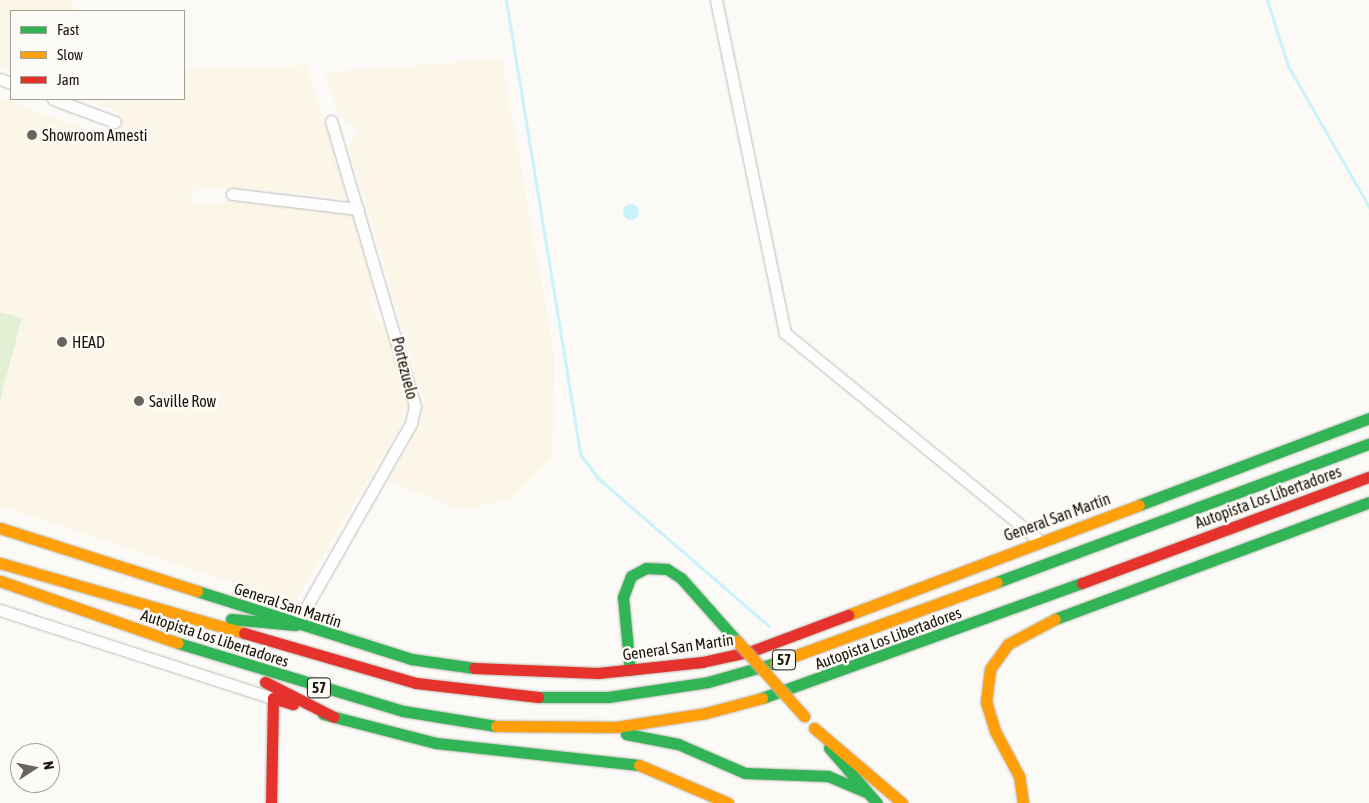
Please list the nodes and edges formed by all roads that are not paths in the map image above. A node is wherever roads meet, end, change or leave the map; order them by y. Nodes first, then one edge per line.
1 (716, 0) edge
2 (56, 100) edge
3 (331, 121) dead end
4 (116, 122) dead end
5 (232, 194) dead end
6 (358, 209) junction
7 (1369, 418) edge
8 (1369, 444) edge
9 (1369, 477) edge
10 (1369, 502) edge
11 (0, 528) edge
12 (1040, 541) junction
13 (0, 563) edge
14 (0, 581) edge
15 (0, 610) edge
16 (177, 611) junction
17 (296, 625) junction
18 (211, 654) junction
19 (630, 670) junction
20 (274, 698) junction
21 (334, 718) junction
22 (814, 728) junction
23 (561, 729) junction
24 (868, 793) junction
25 (271, 803) edge
26 (728, 803) edge
27 (877, 803) edge
28 (902, 803) edge
29 (1023, 803) edge

1 - 12 street
2 - 4 street
3 - 6 street, Portezuelo
5 - 6 street
6 - 17 street, Portezuelo
7 - 12 main road, General San Martín
8 - 16 main road, Autopista Los Libertadores / 57
9 - 23 main road, Autopista Los Libertadores / 57
10 - 29 main road
11 - 17 main road, General San Martín
12 - 19 main road, General San Martín
13 - 16 main road, Autopista Los Libertadores / 57
14 - 18 main road, Autopista Los Libertadores / 57
15 - 20 street
16 - 17 main road
17 - 19 main road, General San Martín
18 - 21 main road
18 - 23 main road, Autopista Los Libertadores / 57
19 - 22 main road, bridge
20 - 21 main road
20 - 25 main road
21 - 26 main road
22 - 24 main road
22 - 28 main road
23 - 24 main road
24 - 27 main road

